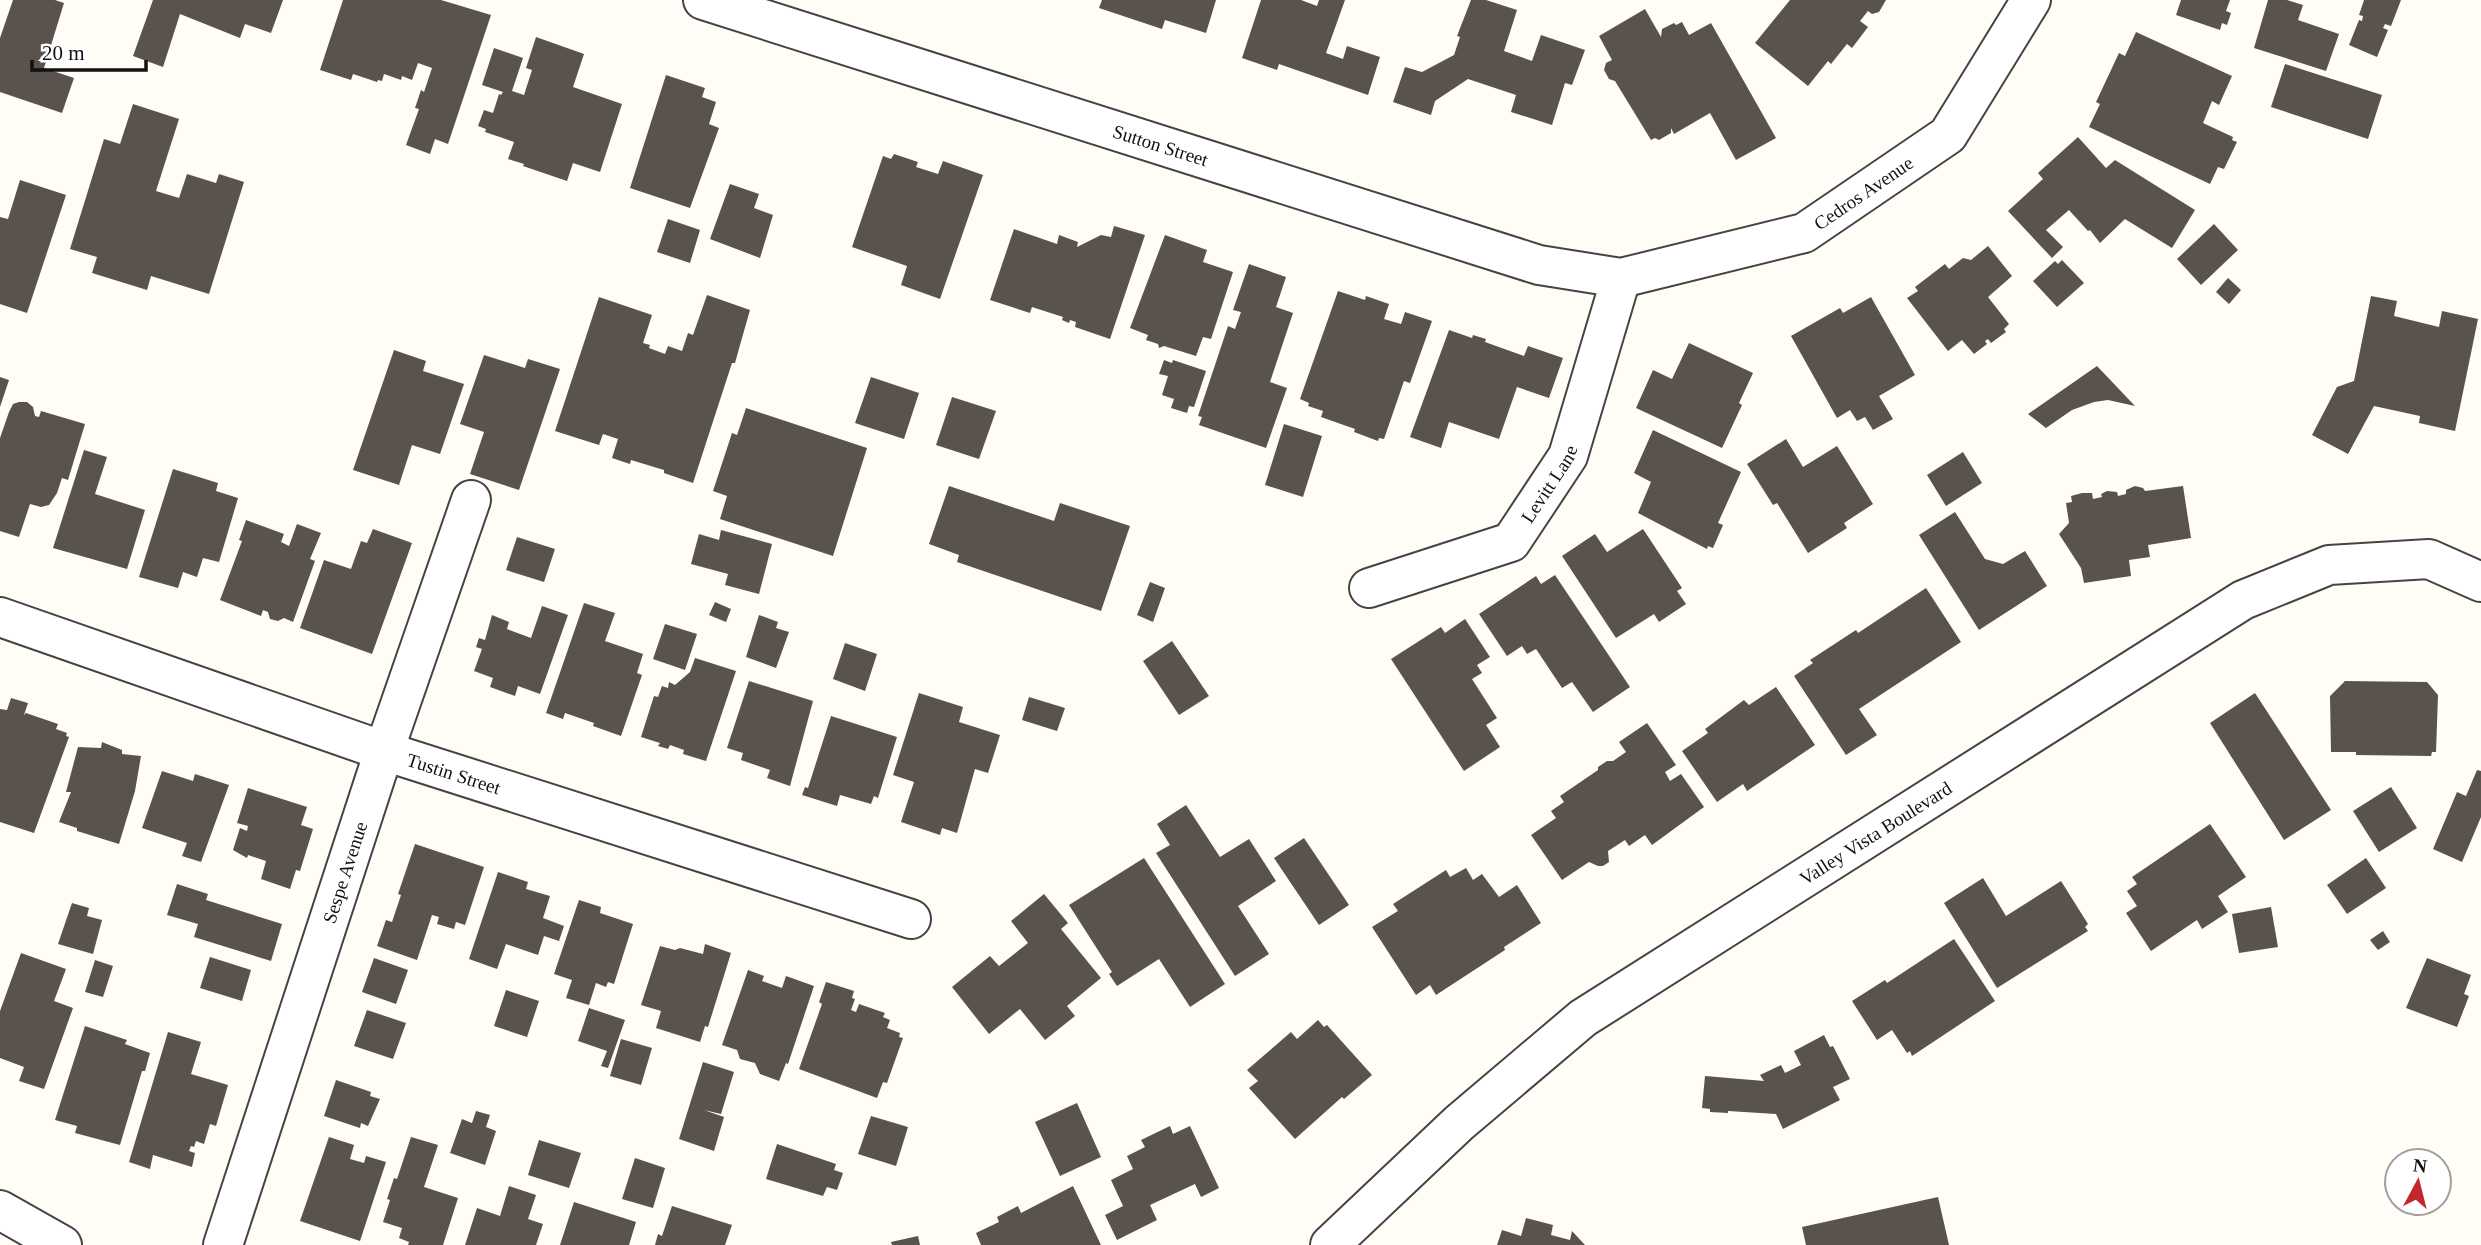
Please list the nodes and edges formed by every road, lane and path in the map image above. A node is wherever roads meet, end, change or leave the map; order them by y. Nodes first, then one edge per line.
1 (703, 0) edge
2 (2031, 0) edge
3 (1621, 278) junction
4 (471, 500) dead end
5 (2481, 582) edge
6 (1369, 588) dead end
7 (0, 617) edge
8 (384, 751) junction
9 (911, 919) dead end
10 (0, 1210) edge
11 (62, 1245) edge
12 (223, 1245) edge
13 (1330, 1245) edge

1 - 3 street, Sutton Street
2 - 3 street, Cedros Avenue
3 - 6 street, Levitt Lane
4 - 8 street, Sespe Avenue
5 - 13 street, Valley Vista Boulevard
7 - 8 street, Tustin Street
8 - 9 street, Tustin Street
8 - 12 street, Sespe Avenue
10 - 11 street

